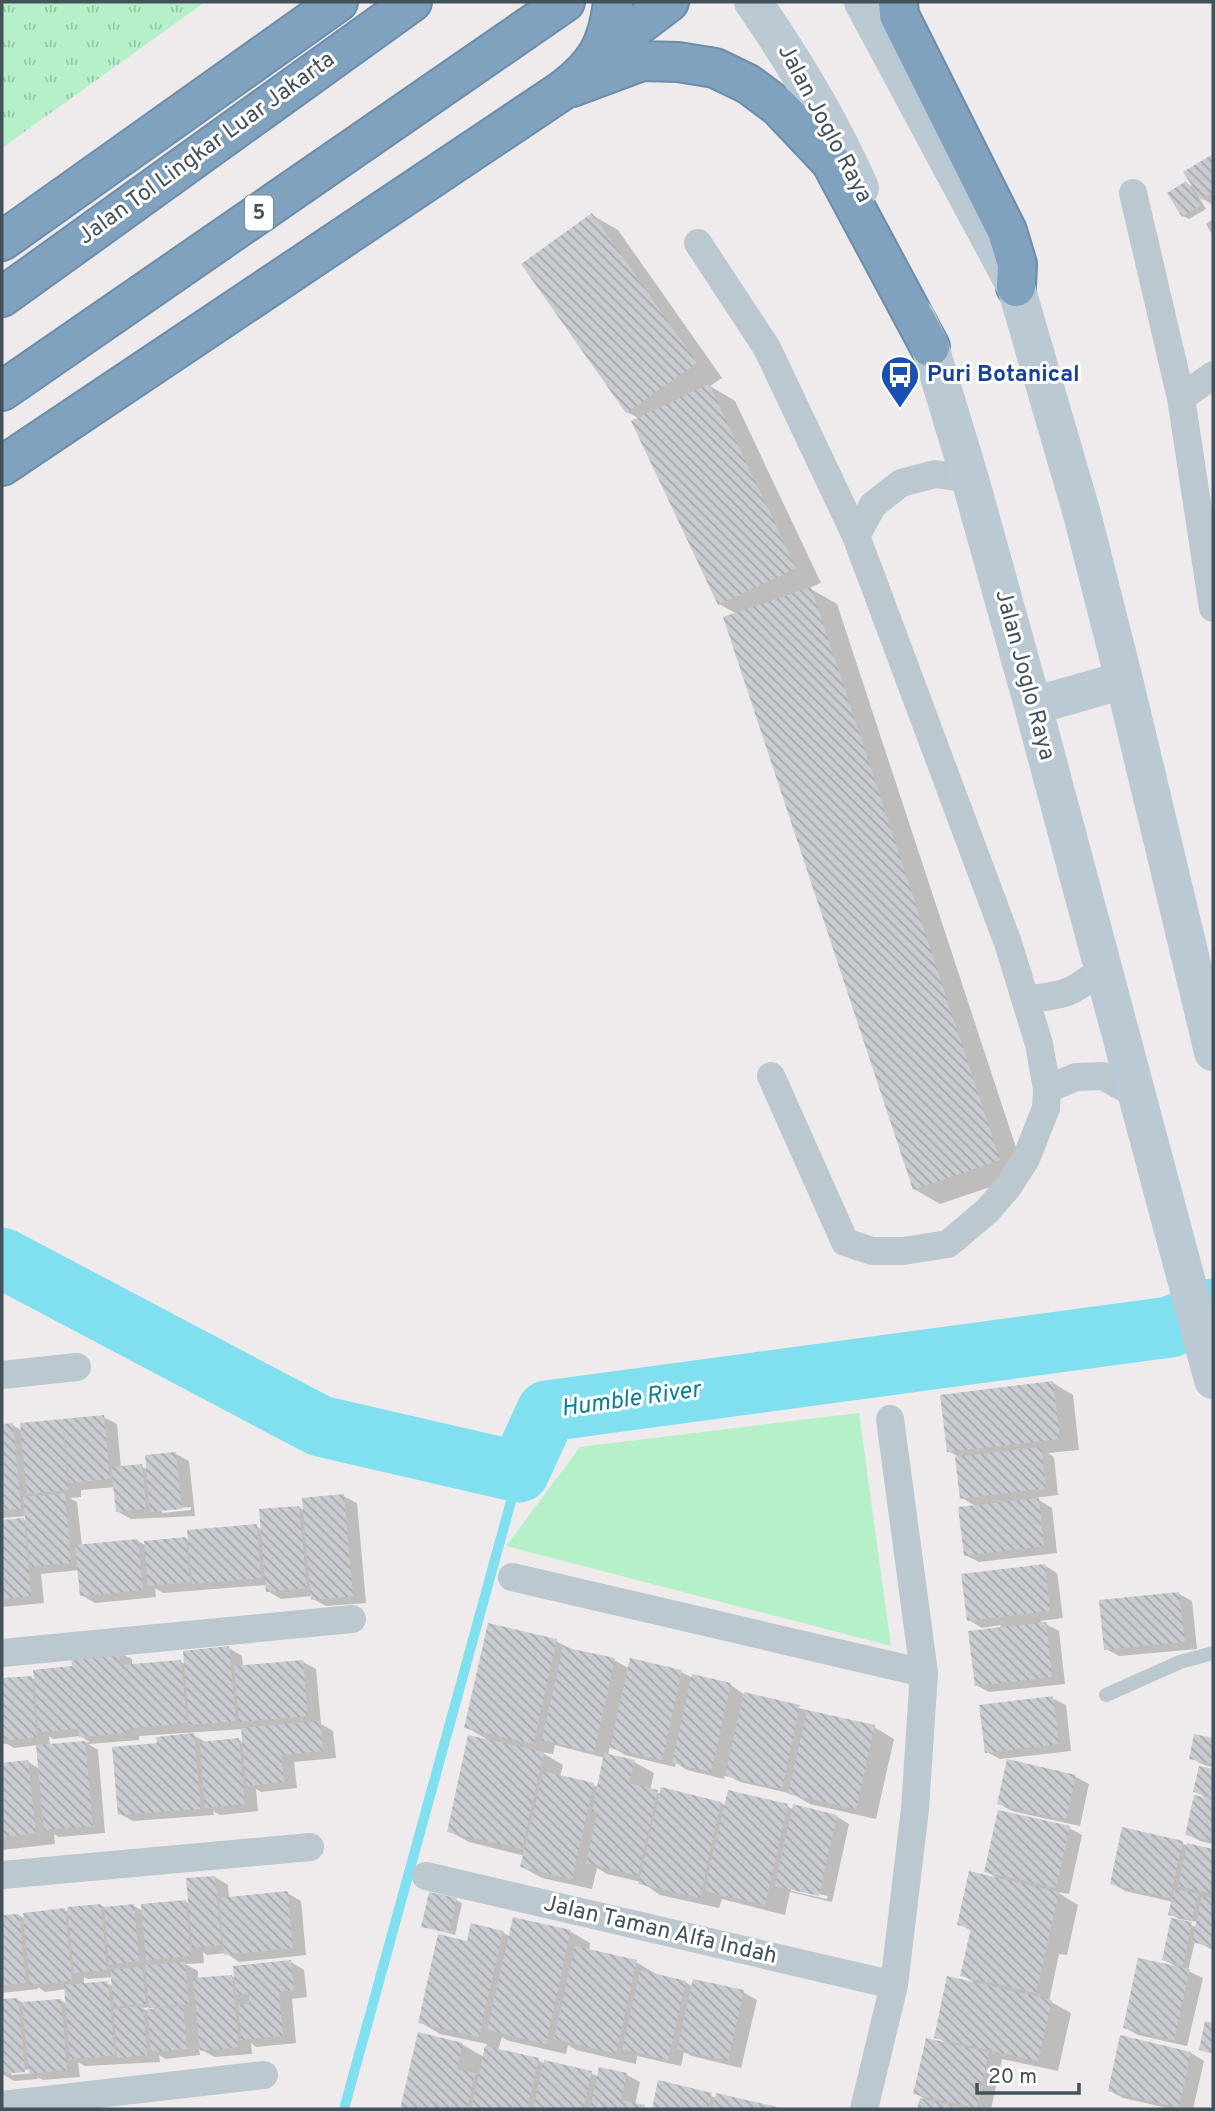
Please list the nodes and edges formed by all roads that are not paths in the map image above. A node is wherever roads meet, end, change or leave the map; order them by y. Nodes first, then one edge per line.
1 (338, 2) edge
2 (412, 2) edge
3 (565, 2) edge
4 (613, 2) edge
5 (669, 2) edge
6 (753, 2) edge
7 (863, 2) edge
8 (898, 2) edge
9 (599, 55) junction
10 (563, 90) junction
11 (1133, 193) dead end
12 (2, 241) edge
13 (698, 243) dead end
14 (1016, 287) junction
15 (2, 297) edge
16 (930, 347) junction
17 (1213, 375) edge
18 (2, 391) edge
19 (1181, 398) junction
20 (2, 466) edge
21 (970, 479) junction
22 (856, 536) junction
23 (1213, 608) edge
24 (1124, 680) junction
25 (1033, 706) junction
26 (1103, 968) junction
27 (1025, 999) junction
28 (1213, 1052) edge
29 (771, 1076) dead end
30 (1047, 1089) junction
31 (1139, 1096) junction
32 (1210, 1365) edge
33 (77, 1367) dead end
34 (2, 1375) edge
35 (890, 1419) dead end
36 (512, 1577) dead end
37 (352, 1619) dead end
38 (2, 1653) edge
39 (1213, 1653) edge
40 (924, 1673) junction
41 (1106, 1695) dead end
42 (310, 1847) dead end
43 (2, 1875) edge
44 (426, 1876) dead end
45 (894, 1985) junction
46 (264, 2076) dead end
47 (2, 2105) edge
48 (864, 2109) edge

1 - 12 highway
2 - 15 highway, Jalan Tol Lingkar Luar Jakarta
3 - 18 highway, 5
4 - 9 highway
5 - 9 highway
6 - 16 main road, Jalan Joglo Raya
7 - 14 main road
8 - 14 highway
9 - 10 highway
10 - 16 highway
10 - 20 highway
11 - 19 street
13 - 22 street
14 - 24 main road
16 - 21 main road, Jalan Joglo Raya
17 - 19 street
19 - 23 street
21 - 22 street
21 - 25 main road, Jalan Joglo Raya
22 - 27 street
24 - 25 main road
24 - 28 main road
25 - 26 main road, Jalan Joglo Raya
26 - 27 street
26 - 31 main road, Jalan Joglo Raya
27 - 30 street
29 - 30 street
30 - 31 street
31 - 32 main road, Jalan Joglo Raya
33 - 34 street
35 - 40 street
36 - 40 street
37 - 38 street
39 - 41 lane
40 - 45 street
42 - 43 street
44 - 45 street, Jalan Taman Alfa Indah
45 - 48 street
46 - 47 street

